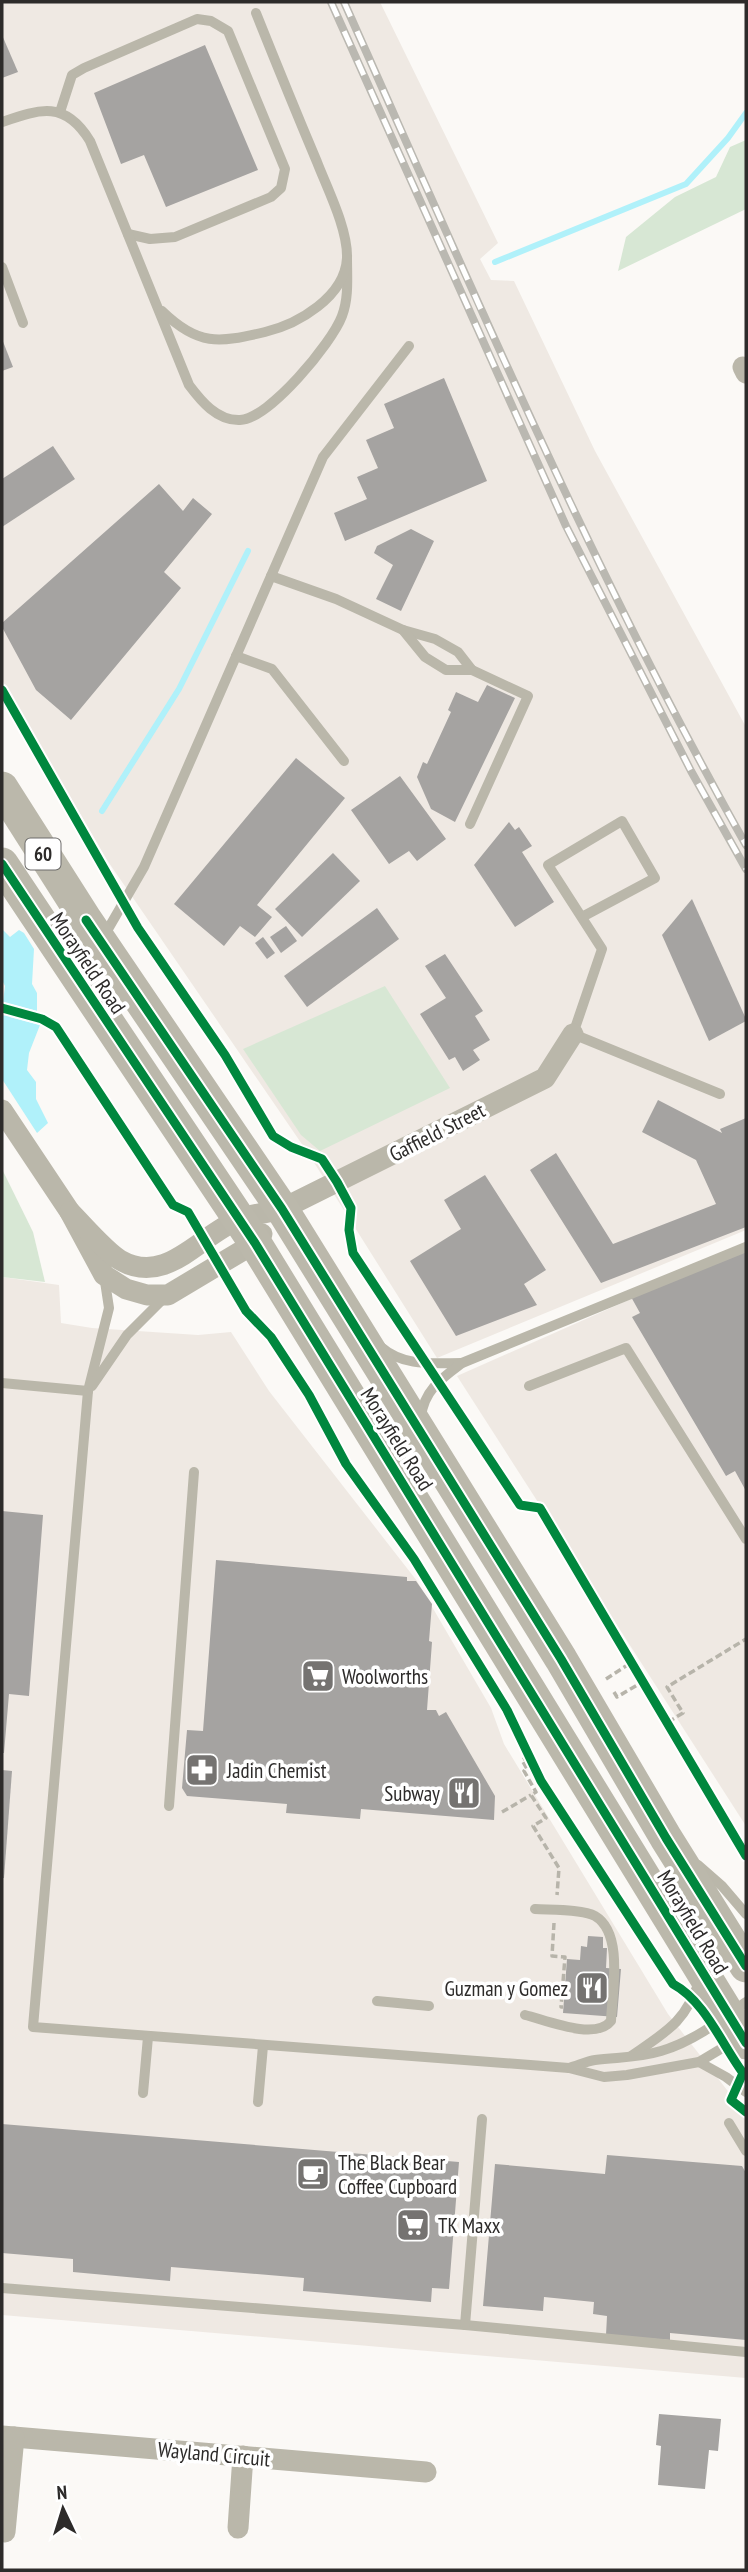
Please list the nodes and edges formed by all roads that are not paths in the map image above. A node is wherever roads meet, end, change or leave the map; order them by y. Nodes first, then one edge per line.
1 (256, 13) dead end
2 (60, 112) junction
3 (2, 122) edge
4 (128, 234) junction
5 (347, 258) junction
6 (2, 267) edge
7 (158, 307) junction
8 (23, 323) dead end
9 (409, 346) dead end
10 (271, 576) junction
11 (404, 630) junction
12 (236, 656) junction
13 (471, 670) junction
14 (344, 761) dead end
15 (2, 788) edge
16 (470, 824) dead end
17 (2, 864) edge
18 (582, 918) junction
19 (101, 942) junction
20 (573, 1034) junction
21 (720, 1094) dead end
22 (2, 1110) edge
23 (282, 1209) junction
24 (70, 1212) junction
25 (247, 1231) junction
26 (746, 1247) edge
27 (104, 1275) junction
28 (168, 1295) junction
29 (348, 1317) junction
30 (462, 1363) junction
31 (2, 1383) edge
32 (529, 1386) dead end
33 (88, 1391) junction
34 (421, 1434) junction
35 (194, 1472) dead end
36 (746, 1539) edge
37 (169, 1806) dead end
38 (666, 1838) junction
39 (535, 1909) dead end
40 (746, 1914) edge
41 (746, 1966) edge
42 (702, 1972) junction
43 (377, 2001) dead end
44 (429, 2006) dead end
45 (525, 2015) dead end
46 (742, 2025) edge
47 (148, 2037) junction
48 (262, 2046) junction
49 (625, 2059) junction
50 (699, 2062) junction
51 (569, 2068) junction
52 (746, 2092) edge
53 (143, 2093) dead end
54 (258, 2102) dead end
55 (482, 2119) dead end
56 (729, 2123) dead end
57 (746, 2151) edge
58 (2, 2288) edge
59 (465, 2325) junction
60 (746, 2351) edge
61 (8, 2437) edge
62 (243, 2456) junction
63 (426, 2472) dead end
64 (237, 2528) dead end
65 (5, 2532) dead end

1 - 5 lane
2 - 3 lane
2 - 4 lane
2 - 4 lane
4 - 7 lane
5 - 7 lane
5 - 7 lane
6 - 8 lane
9 - 10 lane
10 - 11 lane
10 - 12 lane
11 - 13 lane
11 - 13 lane
12 - 14 lane
12 - 19 lane
13 - 16 lane
15 - 19 main road, Morayfield Road / 60
17 - 25 main road, Morayfield Road / 60
18 - 18 lane
18 - 20 lane
19 - 23 main road, Morayfield Road / 60
20 - 21 lane
20 - 23 street, Gaffield Street
22 - 24 street
23 - 25 street
23 - 29 main road, Morayfield Road / 60
24 - 25 street
24 - 27 street
25 - 28 street
25 - 42 main road, Morayfield Road / 60
26 - 30 lane
27 - 28 street
27 - 33 lane
28 - 33 lane
29 - 30 lane
29 - 34 main road, Morayfield Road / 60
30 - 34 lane
31 - 33 lane
32 - 36 lane
33 - 47 lane
34 - 38 main road, Morayfield Road / 60
35 - 37 lane
38 - 40 lane
38 - 41 main road, Morayfield Road / 60
39 - 45 lane
42 - 46 main road, Morayfield Road / 60
42 - 49 lane
43 - 44 lane
46 - 49 lane
46 - 50 lane
47 - 48 lane
47 - 53 lane
48 - 51 lane
48 - 54 lane
49 - 51 lane
50 - 51 lane
50 - 52 lane
55 - 59 lane
56 - 57 lane
58 - 59 lane
59 - 60 lane
61 - 62 street, Wayland Circuit
61 - 65 street
62 - 63 street, Wayland Circuit
62 - 64 street

